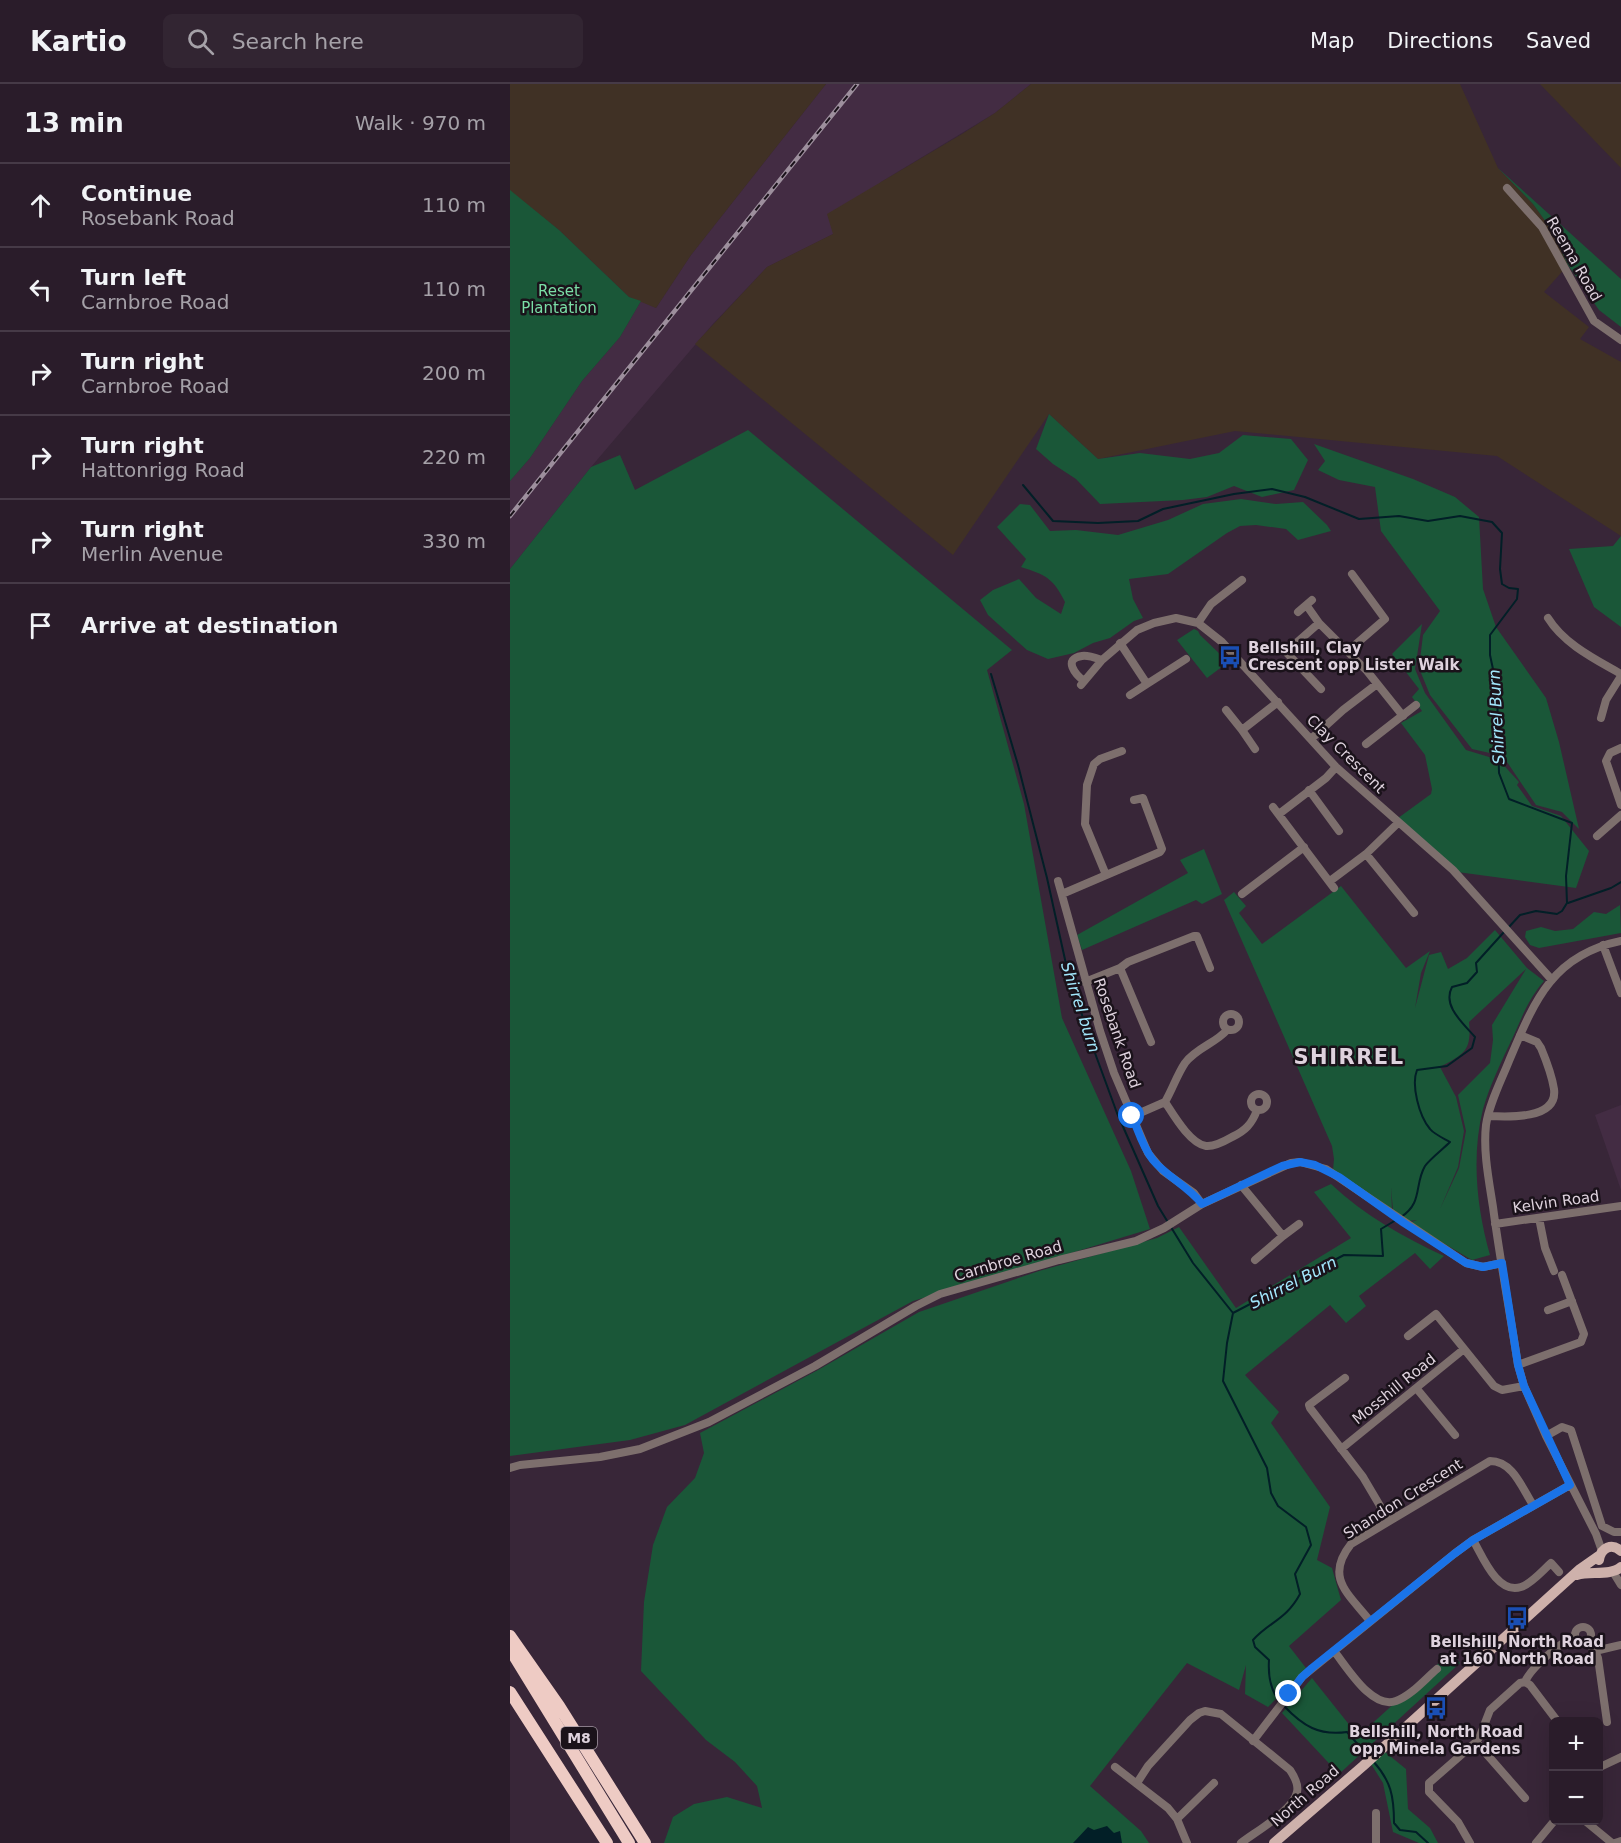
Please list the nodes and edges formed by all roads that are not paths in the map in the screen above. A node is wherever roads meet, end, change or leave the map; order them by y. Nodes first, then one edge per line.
1 (1507, 188) dead end
2 (1621, 340) edge
3 (1352, 574) dead end
4 (1242, 580) dead end
5 (1298, 612) dead end
6 (1548, 618) dead end
7 (1198, 623) junction
8 (1319, 623) junction
9 (1120, 643) junction
10 (1348, 651) junction
11 (1186, 659) dead end
12 (1102, 660) junction
13 (1621, 675) edge
14 (1147, 684) junction
15 (1377, 684) junction
16 (1321, 689) dead end
17 (1130, 695) dead end
18 (1278, 702) junction
19 (1416, 705) dead end
20 (1226, 710) dead end
21 (1403, 716) junction
22 (1601, 717) dead end
23 (1242, 730) junction
24 (1311, 739) junction
25 (1366, 744) dead end
26 (1621, 748) edge
27 (1255, 749) dead end
28 (1122, 751) dead end
29 (1336, 767) junction
30 (1309, 790) junction
31 (1134, 800) dead end
32 (1621, 805) edge
33 (1621, 815) edge
34 (1398, 823) junction
35 (1339, 831) dead end
36 (1598, 836) dead end
37 (1304, 848) junction
38 (1366, 854) junction
39 (1106, 875) junction
40 (1058, 881) dead end
41 (1062, 894) junction
42 (1242, 894) dead end
43 (1414, 913) dead end
44 (1621, 941) edge
45 (1603, 945) junction
46 (1120, 968) junction
47 (1210, 968) dead end
48 (1552, 980) junction
49 (1085, 982) junction
50 (1621, 993) edge
51 (1227, 1030) dead end
52 (1520, 1035) junction
53 (1151, 1042) dead end
54 (1165, 1102) junction
55 (1257, 1110) dead end
56 (1132, 1116) junction
57 (1488, 1116) junction
58 (1241, 1185) junction
59 (1202, 1204) junction
60 (1621, 1206) edge
61 (1539, 1218) junction
62 (1299, 1224) dead end
63 (1495, 1224) junction
64 (1283, 1236) junction
65 (1255, 1260) dead end
66 (1502, 1263) junction
67 (1572, 1301) junction
68 (1548, 1310) dead end
69 (1408, 1336) dead end
70 (1464, 1349) junction
71 (1518, 1365) junction
72 (1345, 1378) dead end
73 (1524, 1386) junction
74 (1417, 1389) junction
75 (1455, 1435) dead end
76 (1546, 1436) junction
77 (1341, 1449) junction
78 (510, 1468) edge
79 (1570, 1485) junction
80 (1533, 1505) junction
81 (1389, 1521) junction
82 (1621, 1532) edge
83 (1473, 1540) junction
84 (1612, 1550) edge
85 (1617, 1570) edge
86 (1564, 1576) junction
87 (1621, 1585) edge
88 (1370, 1621) junction
89 (510, 1636) edge
90 (1575, 1637) junction
91 (1587, 1642) junction
92 (1621, 1644) edge
93 (510, 1649) edge
94 (1334, 1651) junction
95 (1595, 1651) junction
96 (1436, 1674) dead end
97 (1525, 1682) junction
98 (510, 1692) edge
99 (1554, 1717) edge
100 (1607, 1722) dead end
101 (1253, 1741) junction
102 (1476, 1742) junction
103 (1621, 1756) edge
104 (1512, 1766) dead end
105 (1603, 1766) edge
106 (1115, 1767) dead end
107 (1503, 1774) junction
108 (1137, 1783) junction
109 (1215, 1783) dead end
110 (1525, 1798) dead end
111 (1376, 1814) dead end
112 (1177, 1819) junction
113 (1552, 1825) edge
114 (1589, 1825) edge
115 (1611, 1841) edge
116 (1621, 1841) edge
117 (1277, 1842) edge
118 (605, 1843) edge
119 (629, 1843) edge
120 (645, 1843) edge
121 (1187, 1843) edge
122 (1241, 1843) edge
123 (1376, 1843) edge
124 (1470, 1843) edge
125 (1536, 1843) edge

1 - 2 street, Reema Road
3 - 10 street
4 - 7 street
5 - 8 street
6 - 13 street
7 - 9 street
7 - 18 street, Clay Crescent
8 - 10 street
8 - 16 street
9 - 12 street
9 - 14 street
10 - 15 street
11 - 14 street
12 - 12 street
13 - 22 street
14 - 17 street
15 - 21 street
15 - 24 street
18 - 23 street
18 - 24 street, Clay Crescent
19 - 21 street
20 - 23 street
21 - 25 street
23 - 27 street
24 - 29 street, Clay Crescent
26 - 32 street
28 - 39 street
29 - 30 street
29 - 34 street, Clay Crescent
30 - 35 street
30 - 37 street
31 - 39 street
33 - 36 street
34 - 38 street
34 - 48 street, Clay Crescent
37 - 38 street
37 - 42 street
38 - 43 street
39 - 41 street
40 - 41 street, Rosebank Road
41 - 49 street, Rosebank Road
44 - 45 street
45 - 48 street
45 - 50 street
46 - 47 street
46 - 49 street
46 - 53 street
48 - 52 street
49 - 56 street, Rosebank Road
51 - 54 street
52 - 57 street
52 - 57 street
54 - 55 street
54 - 56 street
56 - 59 street, Rosebank Road
57 - 63 street
58 - 59 street, Carnbroe Road
58 - 64 street
58 - 66 street, Carnbroe Road
59 - 78 street, Carnbroe Road
60 - 61 street, Kelvin Road
61 - 63 street, Kelvin Road
61 - 67 street
62 - 64 street
63 - 66 street
64 - 65 street
66 - 71 street
67 - 68 street
67 - 71 street
69 - 70 street
70 - 73 street
70 - 74 street, Mosshill Road
71 - 73 street
72 - 77 street
73 - 76 street
74 - 75 street
74 - 77 street, Mosshill Road
76 - 79 street
76 - 82 street
77 - 81 street
79 - 80 street
79 - 84 street
80 - 81 street, Shandon Crescent
80 - 83 street
81 - 88 street, Shandon Crescent
83 - 86 street
83 - 88 street
84 - 85 main road
84 - 86 main road, North Road
85 - 86 main road, North Road
85 - 87 street
86 - 117 main road, North Road
88 - 94 street
89 - 120 highway, M8
90 - 91 street
90 - 91 street
90 - 97 street
91 - 95 street
92 - 95 street
93 - 119 highway, M8
94 - 96 street
94 - 101 street
95 - 100 street
97 - 99 street
97 - 102 street
98 - 118 highway, M8
101 - 108 street
101 - 122 street
102 - 107 street
102 - 124 street
103 - 105 street
104 - 107 street
106 - 108 street
107 - 110 street
108 - 112 street
109 - 112 street
111 - 123 street
112 - 121 street
113 - 125 street
114 - 115 street
115 - 116 street

